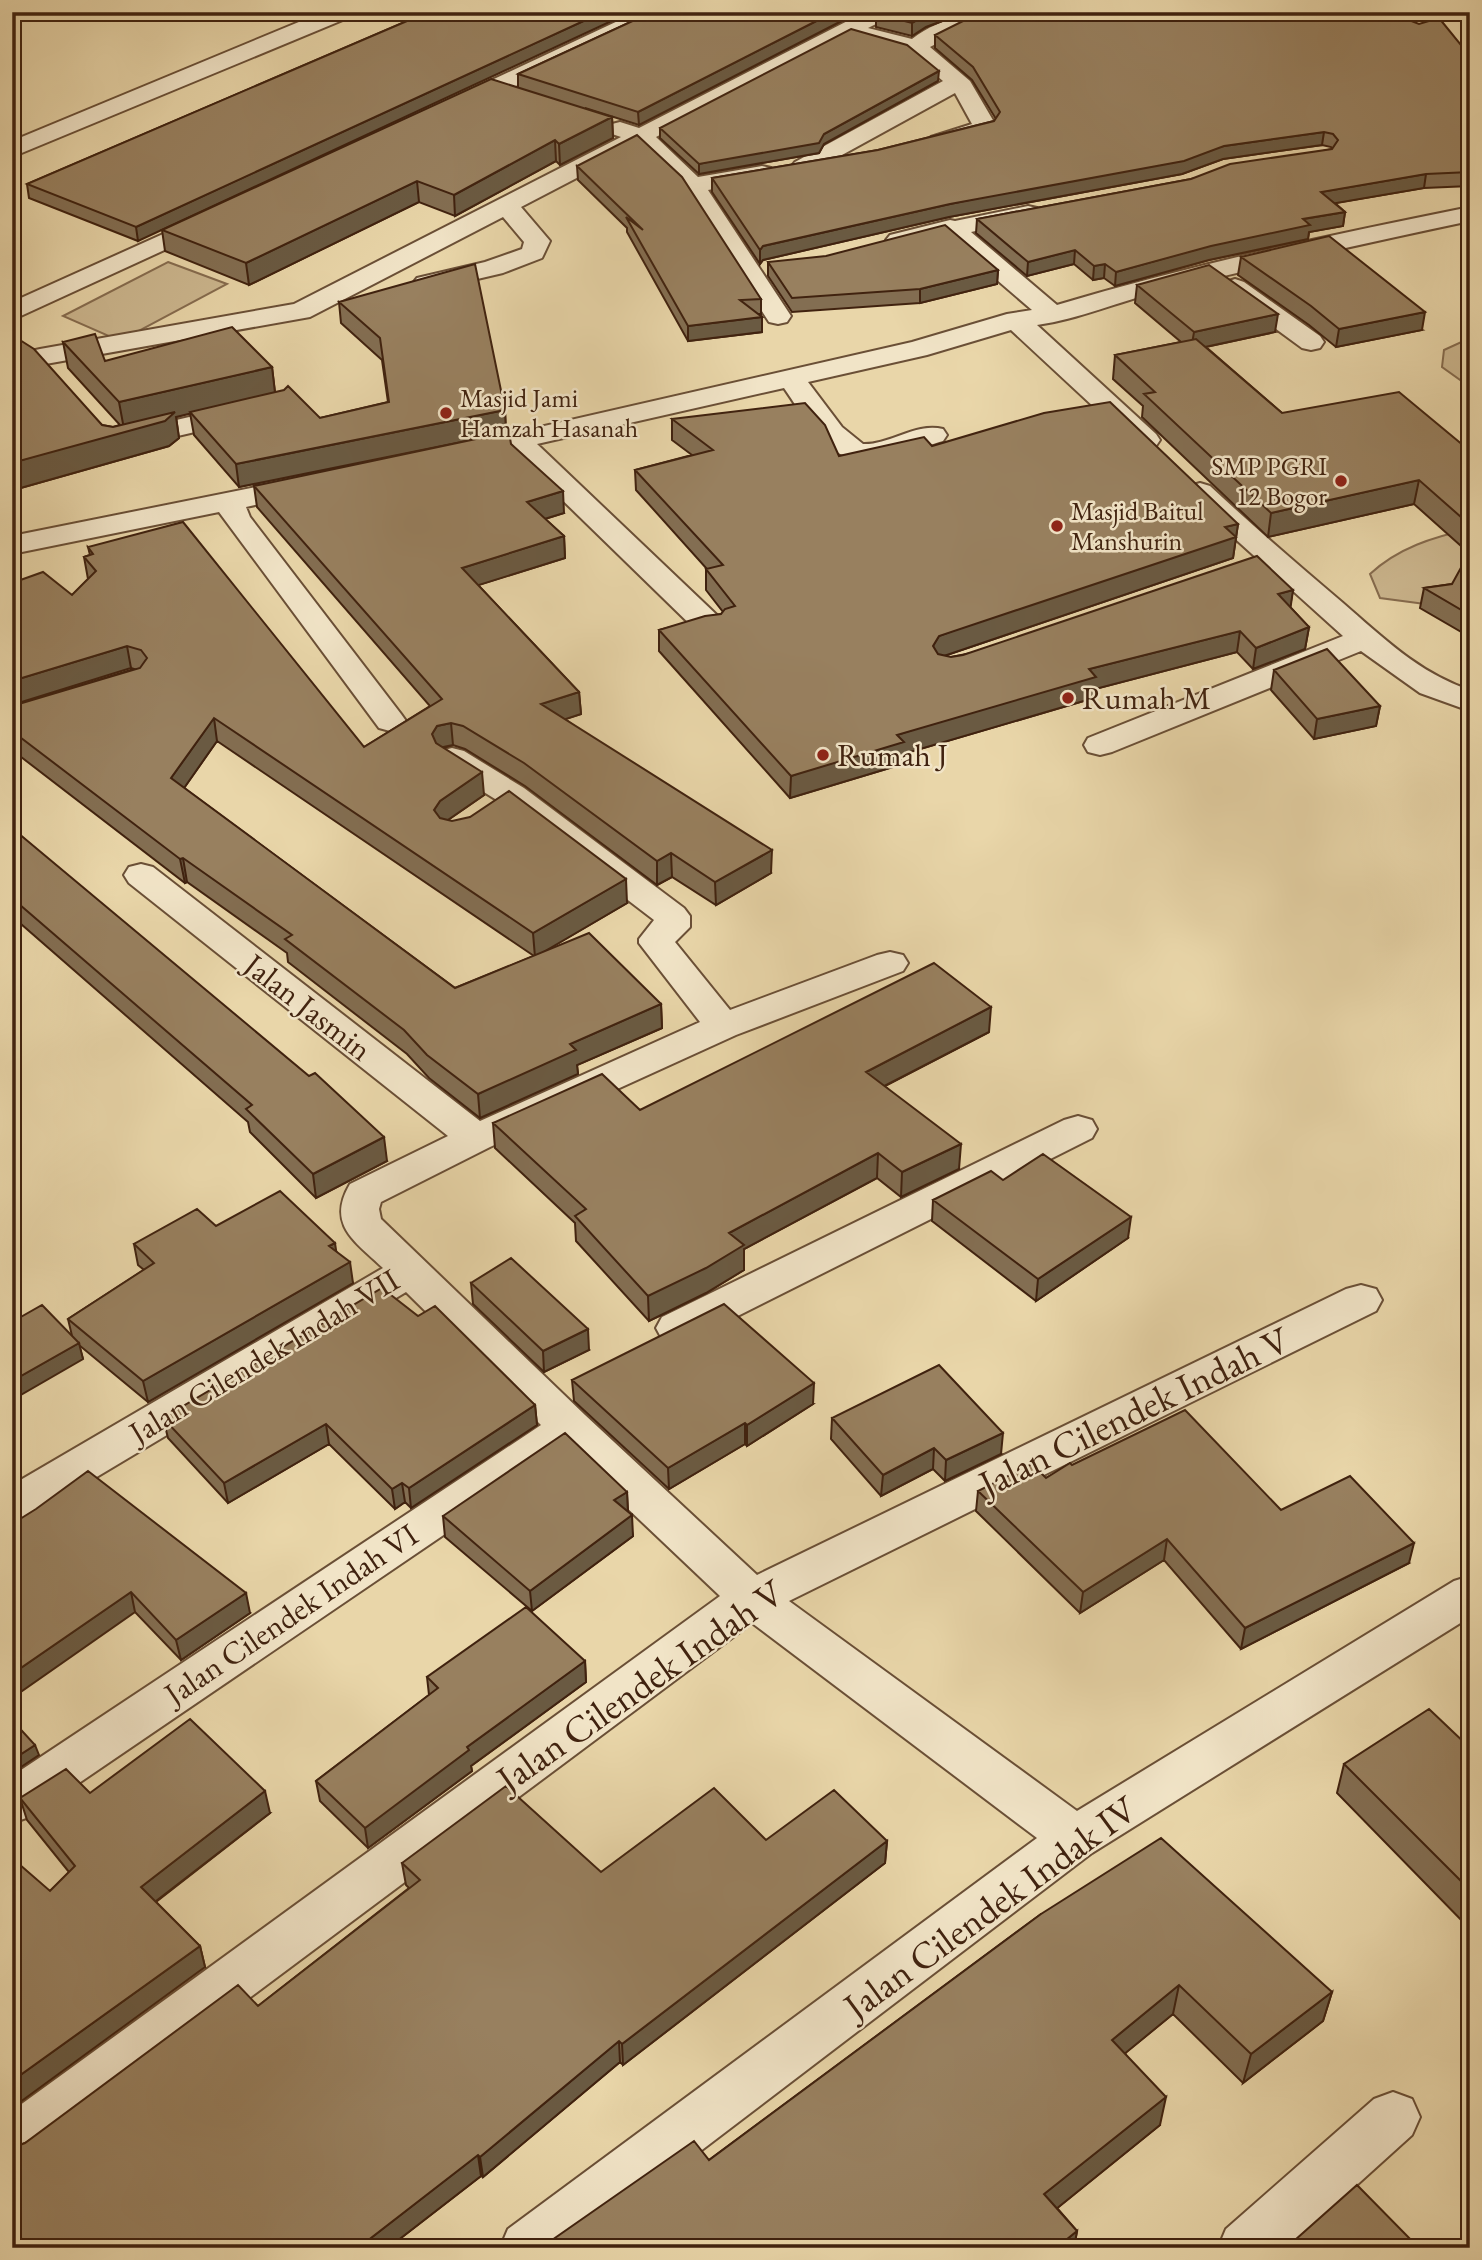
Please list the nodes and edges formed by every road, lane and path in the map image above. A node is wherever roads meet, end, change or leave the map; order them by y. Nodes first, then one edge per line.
1 (342, 12) edge
2 (655, 12) edge
3 (882, 12) edge
4 (1041, 12) edge
5 (848, 29) junction
6 (916, 47) junction
7 (958, 82) junction
8 (492, 89) junction
9 (517, 97) edge
10 (442, 112) edge
11 (604, 124) edge
12 (641, 136) junction
13 (920, 146) edge
14 (12, 150) edge
15 (864, 158) edge
16 (803, 167) junction
17 (693, 185) junction
18 (505, 204) junction
19 (1056, 208) edge
20 (227, 212) edge
21 (1470, 214) edge
22 (950, 227) junction
23 (875, 246) edge
24 (1210, 271) junction
25 (301, 311) junction
26 (1053, 315) junction
27 (778, 316) dead end
28 (1016, 320) junction
29 (28, 341) edge
30 (1311, 342) dead end
31 (791, 378) junction
32 (263, 408) edge
33 (100, 423) edge
34 (933, 435) dead end
35 (518, 441) junction
36 (439, 457) edge
37 (334, 480) edge
38 (230, 502) junction
39 (12, 545) edge
40 (710, 626) edge
41 (1365, 638) junction
42 (1470, 701) edge
43 (390, 721) dead end
44 (1100, 745) dead end
45 (452, 758) edge
46 (141, 875) dead end
47 (890, 963) dead end
48 (723, 1026) junction
49 (1078, 1129) dead end
50 (475, 1138) junction
51 (410, 1271) junction
52 (1361, 1300) dead end
53 (640, 1346) edge
54 (563, 1400) junction
55 (12, 1506) edge
56 (1470, 1594) edge
57 (752, 1598) junction
58 (12, 1802) edge
59 (1075, 1838) junction
60 (1393, 2117) dead end
61 (12, 2143) edge
62 (528, 2248) edge
63 (1246, 2248) edge

1 - 14 street
2 - 8 street
3 - 5 street
4 - 6 street
5 - 6 street
5 - 12 street
6 - 7 street
7 - 13 street
7 - 16 street
8 - 9 street
8 - 10 street
11 - 12 street
12 - 17 street
12 - 18 street
15 - 16 street
16 - 17 street
17 - 27 street
18 - 25 street
18 - 25 street
19 - 22 street
20 - 29 street
21 - 24 street
22 - 23 street
22 - 26 street
24 - 26 street
24 - 30 street
25 - 29 street
26 - 28 street
28 - 31 street
28 - 41 street
31 - 34 street
31 - 35 street
32 - 33 street
35 - 36 street
35 - 40 street
37 - 38 street
38 - 39 street
38 - 43 street
41 - 42 street
41 - 44 street
45 - 48 street
46 - 50 street, Jalan Jasmin
47 - 48 street, Jalan Cilendek Indah VII
48 - 50 street, Jalan Cilendek Indah VII
49 - 53 street
50 - 51 street, Jalan Cilendek Indah VII
51 - 54 street
51 - 55 street, Jalan Cilendek Indah VII
52 - 57 street, Jalan Cilendek Indah V
54 - 57 street
54 - 58 street, Jalan Cilendek Indah VI
56 - 59 street, Jalan Cilendek Indak IV
57 - 59 street
57 - 61 street, Jalan Cilendek Indah V
59 - 62 street, Jalan Cilendek Indak IV
60 - 63 street

